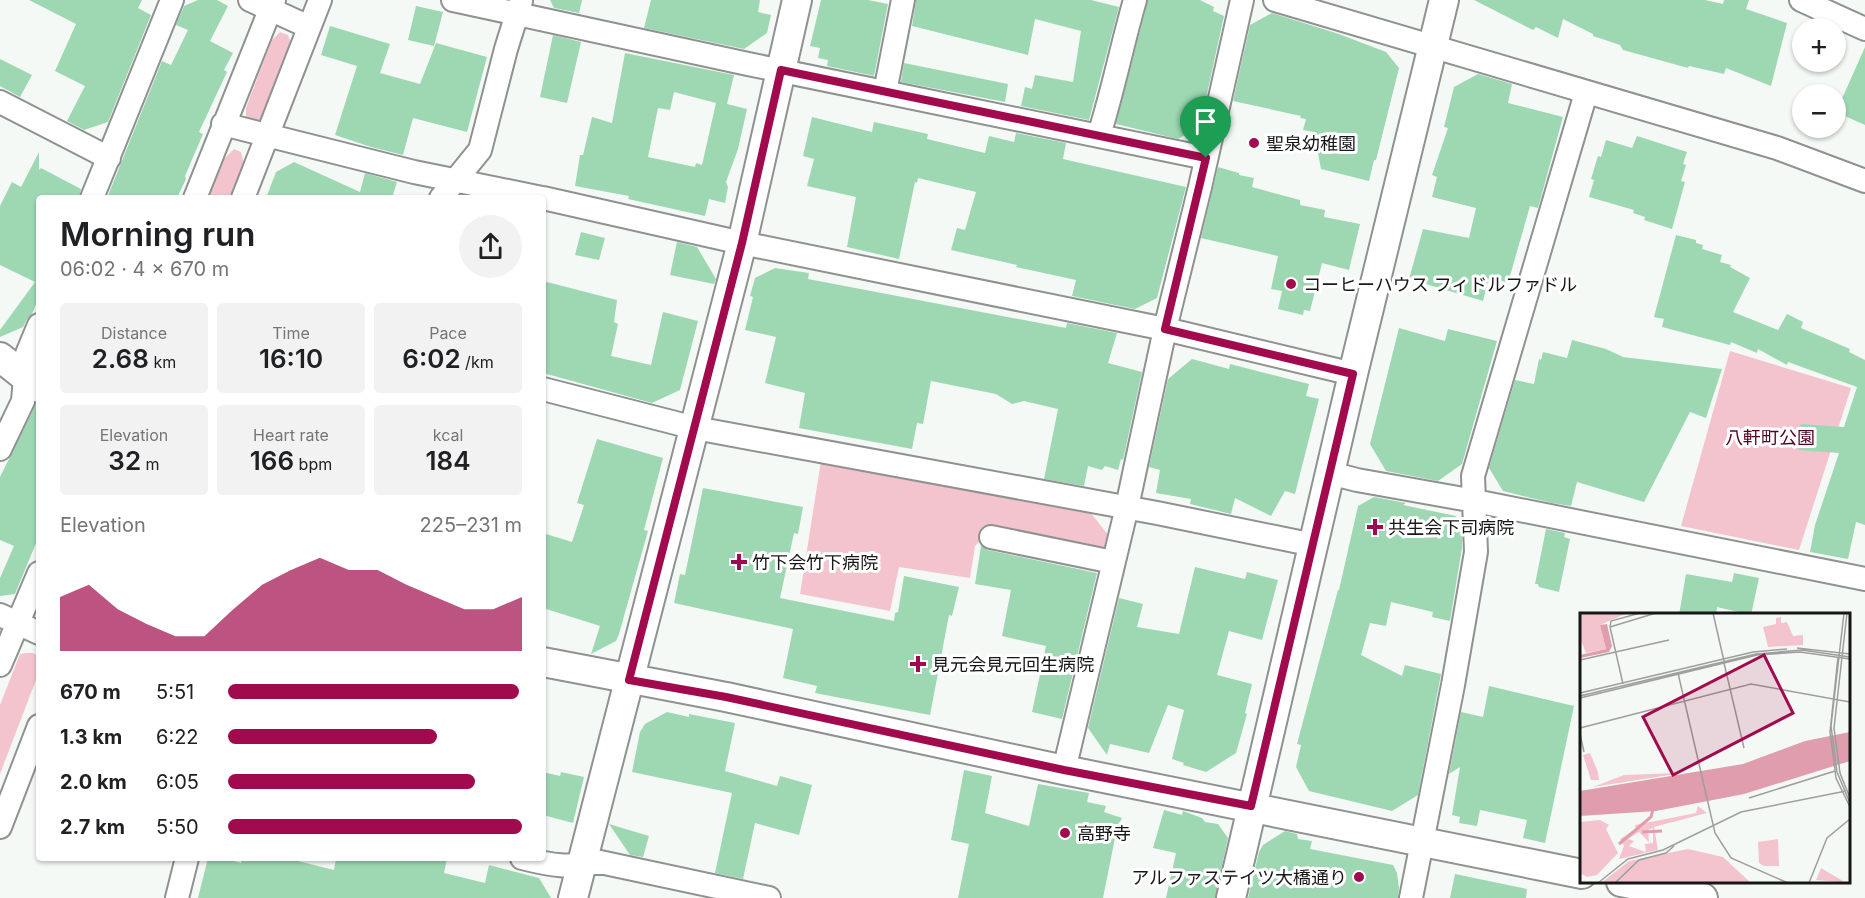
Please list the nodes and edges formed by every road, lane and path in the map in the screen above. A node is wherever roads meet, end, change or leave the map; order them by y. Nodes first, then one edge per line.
1 (172, 0) edge
2 (250, 0) edge
3 (320, 0) edge
4 (453, 0) edge
5 (796, 0) edge
6 (903, 0) edge
7 (1135, 0) edge
8 (1242, 0) edge
9 (1275, 0) edge
10 (1444, 0) edge
11 (1801, 0) edge
12 (273, 5) edge
13 (519, 7) edge
14 (309, 27) junction
15 (1865, 29) edge
16 (1432, 46) junction
17 (781, 70) junction
18 (885, 92) junction
19 (1586, 93) junction
20 (0, 102) edge
21 (223, 124) junction
22 (1099, 135) junction
23 (267, 136) junction
24 (109, 158) junction
25 (1206, 158) junction
26 (455, 179) junction
27 (1865, 181) edge
28 (93, 195) edge
29 (196, 195) edge
30 (244, 195) edge
31 (443, 195) edge
32 (528, 195) edge
33 (546, 199) edge
34 (742, 243) junction
35 (1165, 329) junction
36 (36, 332) edge
37 (0, 357) edge
38 (1353, 374) junction
39 (32, 383) edge
40 (546, 390) edge
41 (695, 428) junction
42 (0, 449) edge
43 (1330, 472) junction
44 (1474, 501) junction
45 (1127, 507) junction
46 (991, 537) dead end
47 (1314, 545) junction
48 (1113, 562) junction
49 (36, 577) edge
50 (1865, 579) edge
51 (8, 619) edge
52 (36, 632) edge
53 (546, 663) edge
54 (0, 665) edge
55 (629, 680) junction
56 (36, 734) edge
57 (1064, 770) junction
58 (1251, 806) junction
59 (0, 827) edge
60 (1421, 841) junction
61 (186, 861) edge
62 (535, 861) edge
63 (581, 866) junction
64 (1580, 874) edge
65 (1626, 883) edge
66 (177, 898) edge
67 (573, 898) edge
68 (769, 898) edge
69 (1231, 898) edge
70 (1411, 898) edge
71 (1703, 898) edge

1 - 24 street
2 - 12 street
3 - 14 street
4 - 13 street
5 - 17 street
6 - 18 street
7 - 22 street
8 - 25 street
9 - 16 street
10 - 16 street
11 - 15 street
12 - 14 street
12 - 21 street
13 - 17 street
13 - 26 street
14 - 23 street
16 - 19 street
16 - 38 street
17 - 18 street
17 - 34 street
18 - 22 street
19 - 27 street
19 - 44 street
20 - 24 street
21 - 23 street
21 - 29 street
22 - 25 street
23 - 26 street
23 - 30 street
24 - 28 street
25 - 35 street
26 - 31 street
26 - 32 street
33 - 34 street
34 - 35 street
34 - 41 street
35 - 38 street
35 - 45 street
36 - 39 street
37 - 39 street
38 - 43 street
39 - 42 street
40 - 41 street
41 - 45 street
41 - 55 street
43 - 44 street
43 - 47 street
44 - 50 street
44 - 60 street
45 - 47 street
45 - 48 street
46 - 48 street
47 - 58 street
48 - 57 street
49 - 51 street
51 - 52 street
51 - 54 street
53 - 55 street
55 - 57 street
55 - 63 street
56 - 59 street
57 - 58 street
58 - 60 street
58 - 69 street
60 - 64 street
60 - 70 street
61 - 66 street
62 - 63 street
63 - 67 street
63 - 68 street
65 - 71 street

